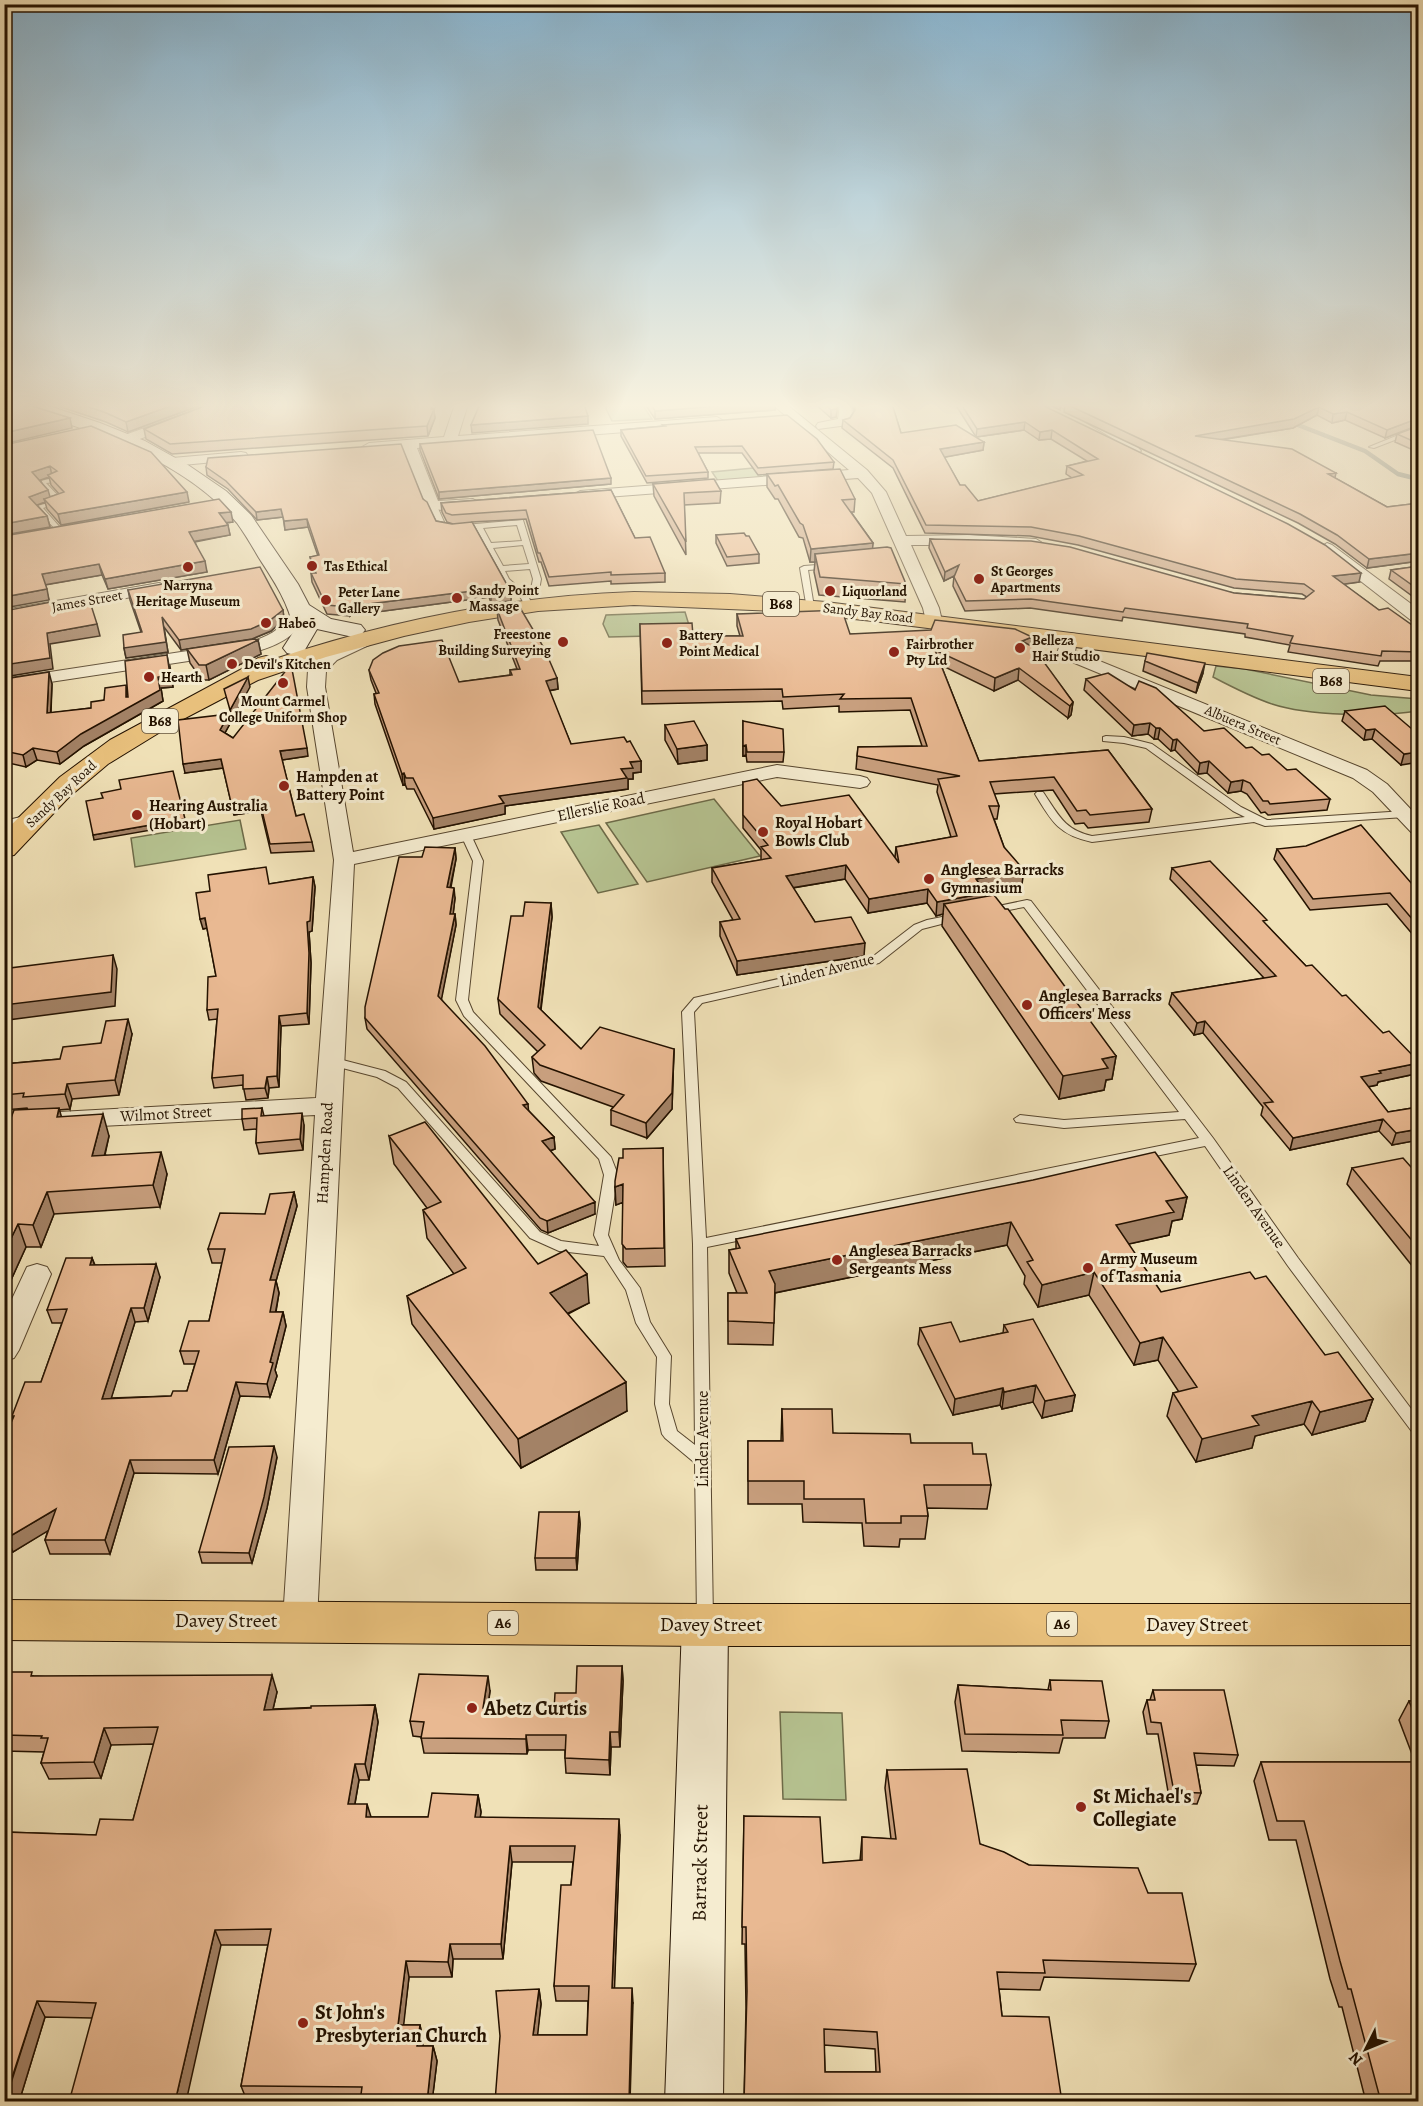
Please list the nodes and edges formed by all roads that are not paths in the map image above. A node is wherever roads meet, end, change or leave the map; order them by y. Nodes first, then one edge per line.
1 (59, 502) edge
2 (218, 502) edge
3 (432, 502) edge
4 (481, 502) edge
5 (884, 502) edge
6 (433, 506) junction
7 (478, 526) junction
8 (76, 529) edge
9 (60, 532) junction
10 (38, 536) edge
11 (1311, 539) edge
12 (901, 541) junction
13 (525, 543) junction
14 (488, 546) junction
15 (1050, 546) edge
16 (836, 565) edge
17 (532, 566) junction
18 (500, 569) junction
19 (1389, 572) edge
20 (1364, 575) junction
21 (176, 585) edge
22 (527, 602) junction
23 (810, 606) junction
24 (301, 610) junction
25 (491, 611) junction
26 (4, 615) edge
27 (1419, 617) edge
28 (934, 621) junction
29 (386, 622) junction
30 (411, 628) junction
31 (361, 634) junction
32 (1068, 645) junction
33 (291, 656) junction
34 (1244, 662) junction
35 (5, 680) edge
36 (1419, 684) edge
37 (316, 687) junction
38 (1419, 694) edge
39 (1106, 739) dead end
40 (860, 782) dead end
41 (1040, 794) edge
42 (1405, 814) junction
43 (1253, 819) junction
44 (33, 820) junction
45 (4, 827) edge
46 (1419, 828) edge
47 (466, 835) junction
48 (4, 849) edge
49 (344, 860) junction
50 (331, 1061) junction
51 (328, 1106) junction
52 (1188, 1115) junction
53 (1020, 1119) dead end
54 (4, 1122) edge
55 (1208, 1141) junction
56 (700, 1244) junction
57 (608, 1252) junction
58 (37, 1274) dead end
59 (4, 1350) edge
60 (1419, 1429) edge
61 (703, 1460) junction
62 (4, 1620) edge
63 (300, 1620) junction
64 (705, 1625) junction
65 (1419, 1625) edge
66 (694, 2102) edge

1 - 9 lane
2 - 24 street
3 - 6 street
4 - 6 street
5 - 12 street
6 - 7 lane
7 - 13 lane
7 - 14 lane
8 - 9 street
9 - 10 street
11 - 20 street
12 - 15 street
12 - 28 street
13 - 14 lane
13 - 17 lane
14 - 18 lane
16 - 23 lane
17 - 18 lane
17 - 22 lane
18 - 22 lane
19 - 20 street
20 - 27 street
21 - 26 street, James Street
22 - 23 main road, Sandy Bay Road / B68
22 - 25 main road, Sandy Bay Road / B68
23 - 28 main road, Sandy Bay Road / B68
24 - 31 street
24 - 33 street
24 - 35 street
25 - 29 main road, Sandy Bay Road / B68
25 - 30 main road, Sandy Bay Road / B68
28 - 32 main road, Sandy Bay Road / B68
29 - 30 main road
29 - 31 main road, Sandy Bay Road / B68
30 - 31 main road, Sandy Bay Road / B68
31 - 33 main road, Sandy Bay Road / B68
31 - 37 street, Hampden Road
32 - 34 main road, Sandy Bay Road / B68
32 - 42 street, Albuera Street
33 - 37 street, Hampden Road
33 - 44 main road, Sandy Bay Road / B68
34 - 36 main road, Sandy Bay Road / B68
34 - 38 main road, Sandy Bay Road / B68
37 - 49 street, Hampden Road
39 - 43 lane
40 - 47 street, Ellerslie Road
41 - 43 lane
42 - 43 lane
42 - 46 street, Albuera Street
44 - 45 street
44 - 48 main road, Sandy Bay Road / B68
47 - 49 street, Ellerslie Road
47 - 57 lane
49 - 50 street, Hampden Road
50 - 51 street, Hampden Road
50 - 57 lane
51 - 54 street, Wilmot Street
51 - 63 street, Hampden Road
52 - 53 lane
52 - 55 lane, Linden Avenue
52 - 56 lane, Linden Avenue
55 - 56 lane
55 - 60 lane, Linden Avenue
56 - 61 lane, Linden Avenue
57 - 61 lane
58 - 59 street
61 - 64 lane, Linden Avenue
62 - 63 main road, Davey Street / A6
63 - 64 main road, Davey Street / A6
64 - 65 main road, Davey Street / A6
64 - 66 street, Barrack Street

